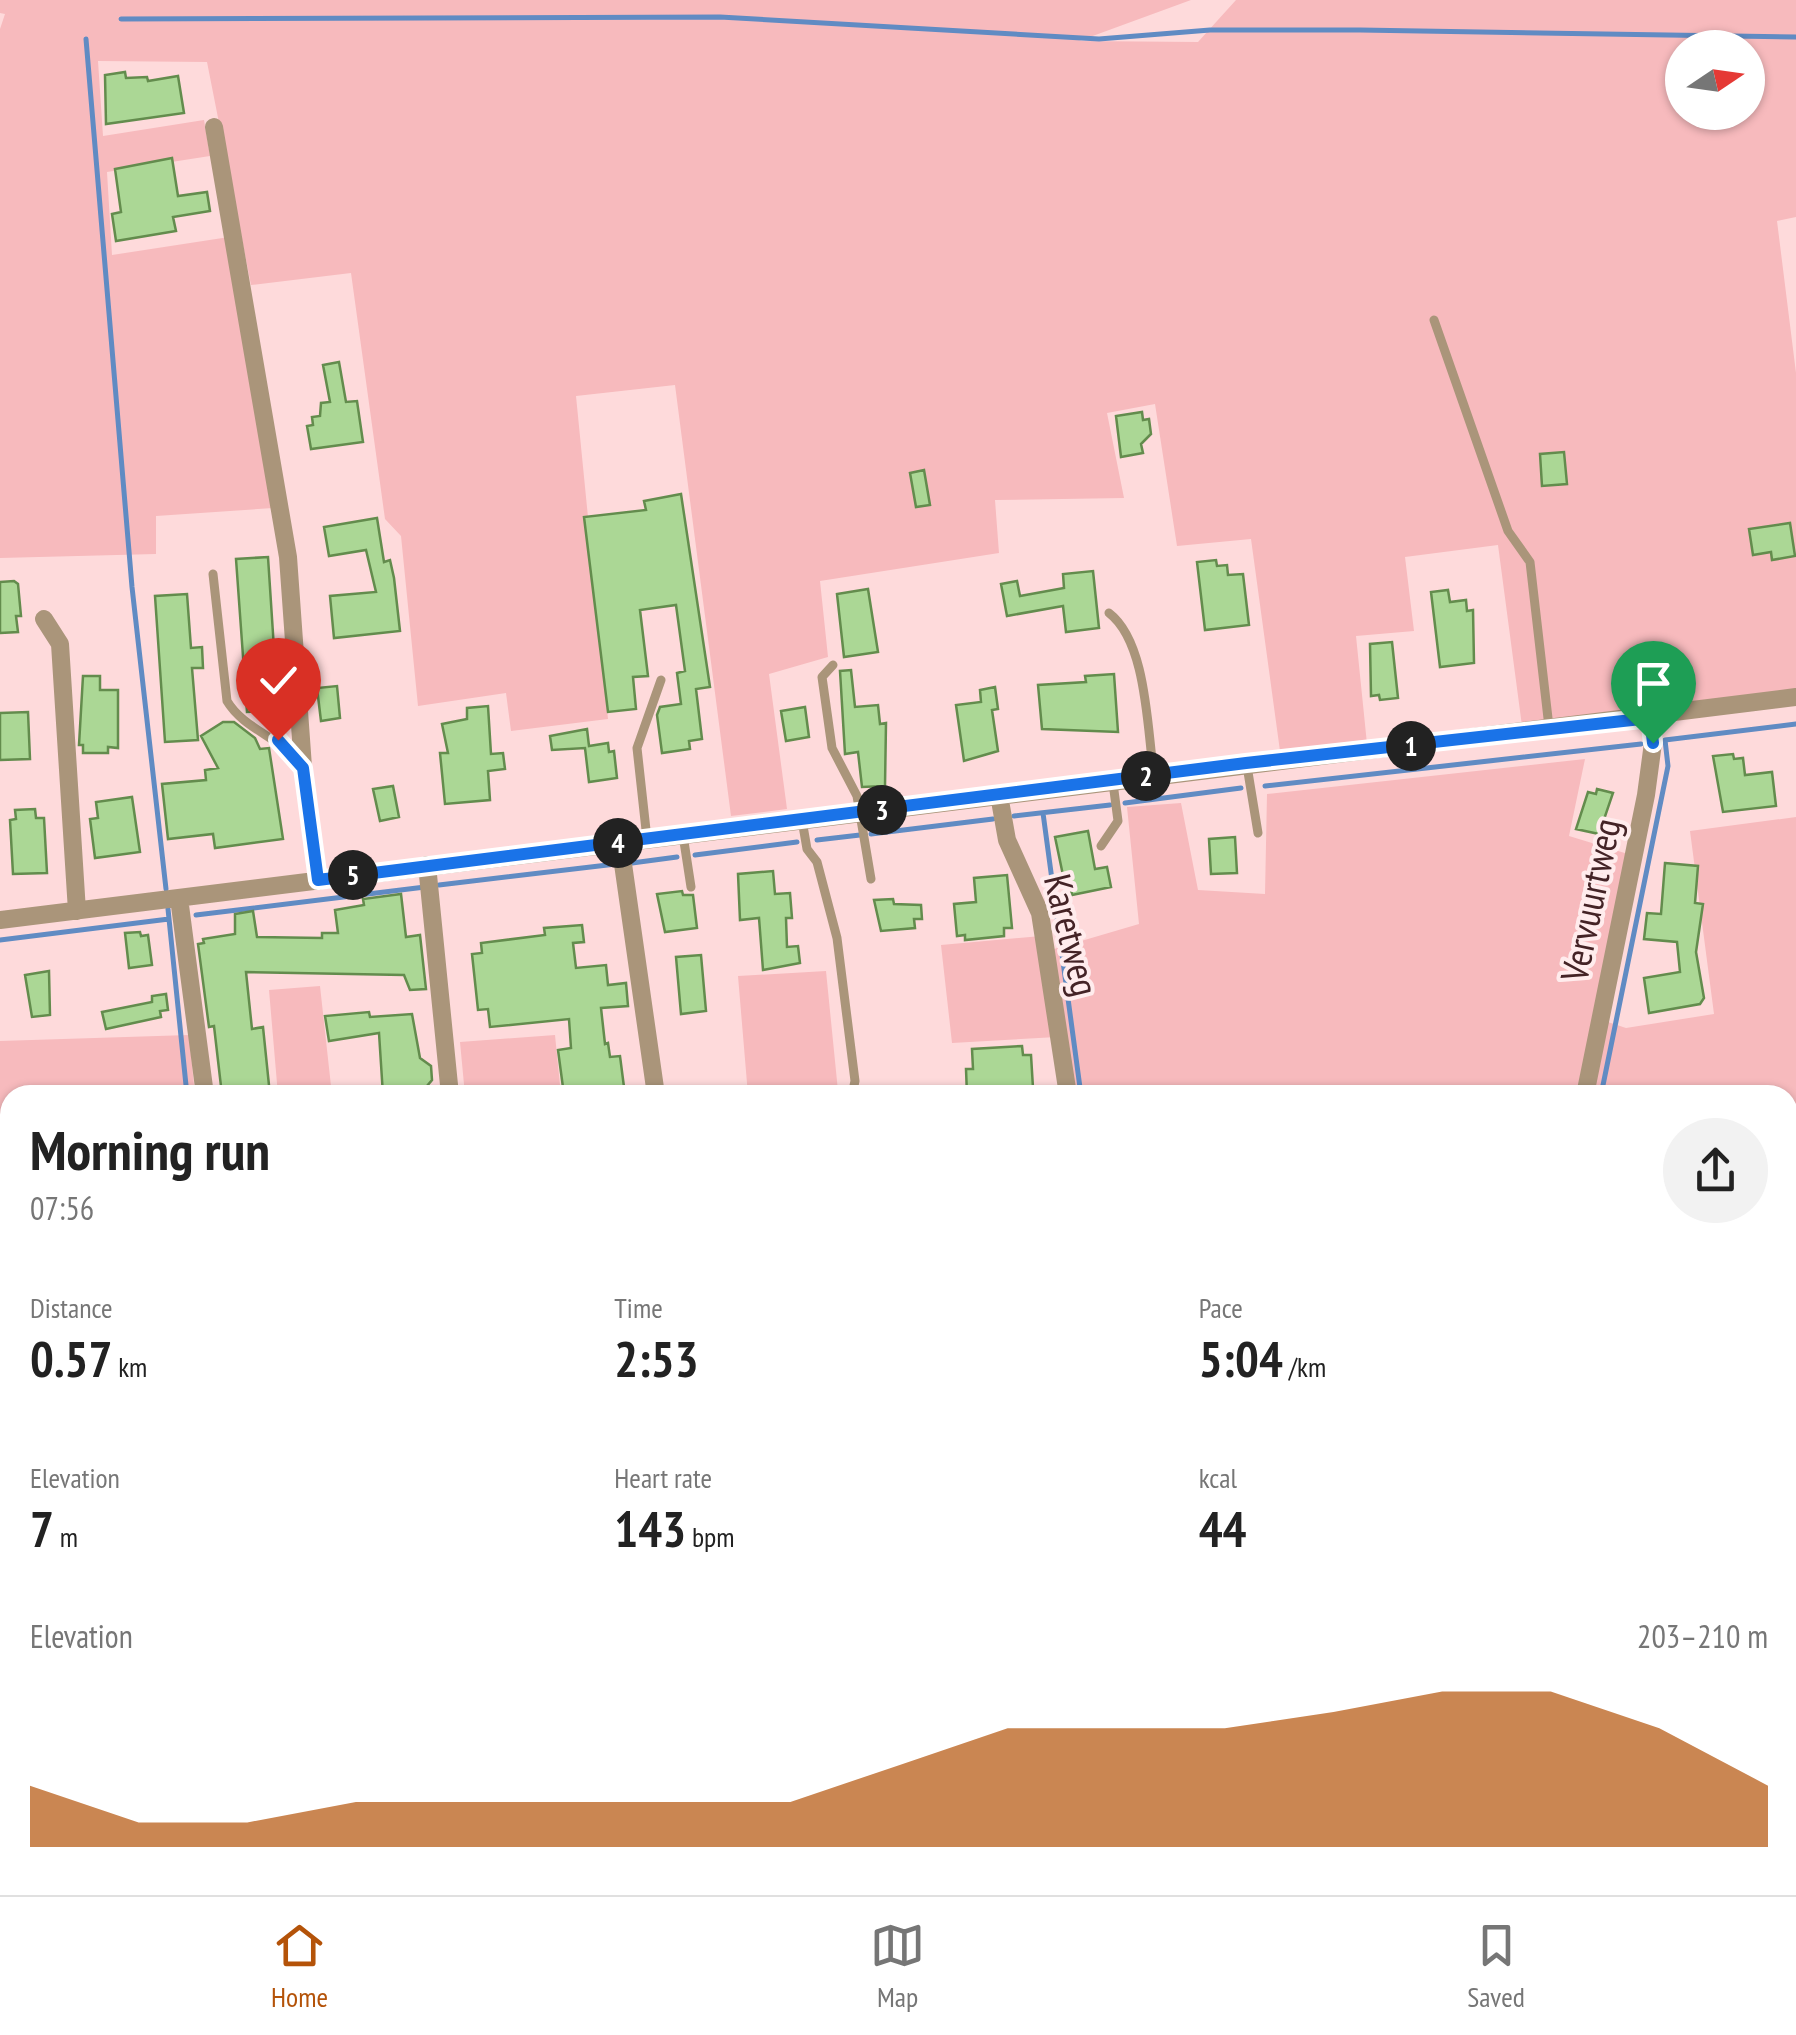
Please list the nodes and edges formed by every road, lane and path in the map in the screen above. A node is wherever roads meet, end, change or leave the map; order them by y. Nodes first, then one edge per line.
1 (214, 127) dead end
2 (1434, 320) dead end
3 (213, 574) dead end
4 (1109, 613) dead end
5 (44, 619) dead end
6 (833, 665) dead end
7 (662, 680) dead end
8 (1796, 697) edge
9 (1650, 718) junction
10 (1549, 730) junction
11 (1246, 763) junction
12 (303, 768) junction
13 (1154, 775) junction
14 (1113, 780) junction
15 (999, 795) junction
16 (860, 812) junction
17 (802, 820) junction
18 (1258, 833) dead end
19 (683, 835) junction
20 (647, 839) junction
21 (620, 842) junction
22 (1100, 846) dead end
23 (426, 866) junction
24 (871, 879) dead end
25 (318, 880) junction
26 (691, 887) dead end
27 (179, 898) junction
28 (77, 911) junction
29 (0, 920) edge
30 (204, 1085) edge
31 (449, 1085) edge
32 (655, 1085) edge
33 (853, 1085) edge
34 (1067, 1085) edge
35 (1586, 1085) edge

1 - 12 street
2 - 10 lane
3 - 12 lane
4 - 13 lane
5 - 28 street
6 - 16 lane
7 - 20 lane
8 - 9 street
9 - 10 street
9 - 35 street, Vervuurtweg
10 - 11 street
11 - 13 street
11 - 18 lane
12 - 25 street
13 - 14 street
14 - 15 street
14 - 22 lane
15 - 16 street
15 - 34 street, Karetweg
16 - 17 street
16 - 24 lane
17 - 19 street
17 - 33 lane
19 - 20 street
19 - 26 lane
20 - 21 street
21 - 23 street
21 - 32 street
23 - 25 street
23 - 31 street
25 - 27 street
27 - 28 street
27 - 30 street
28 - 29 street

